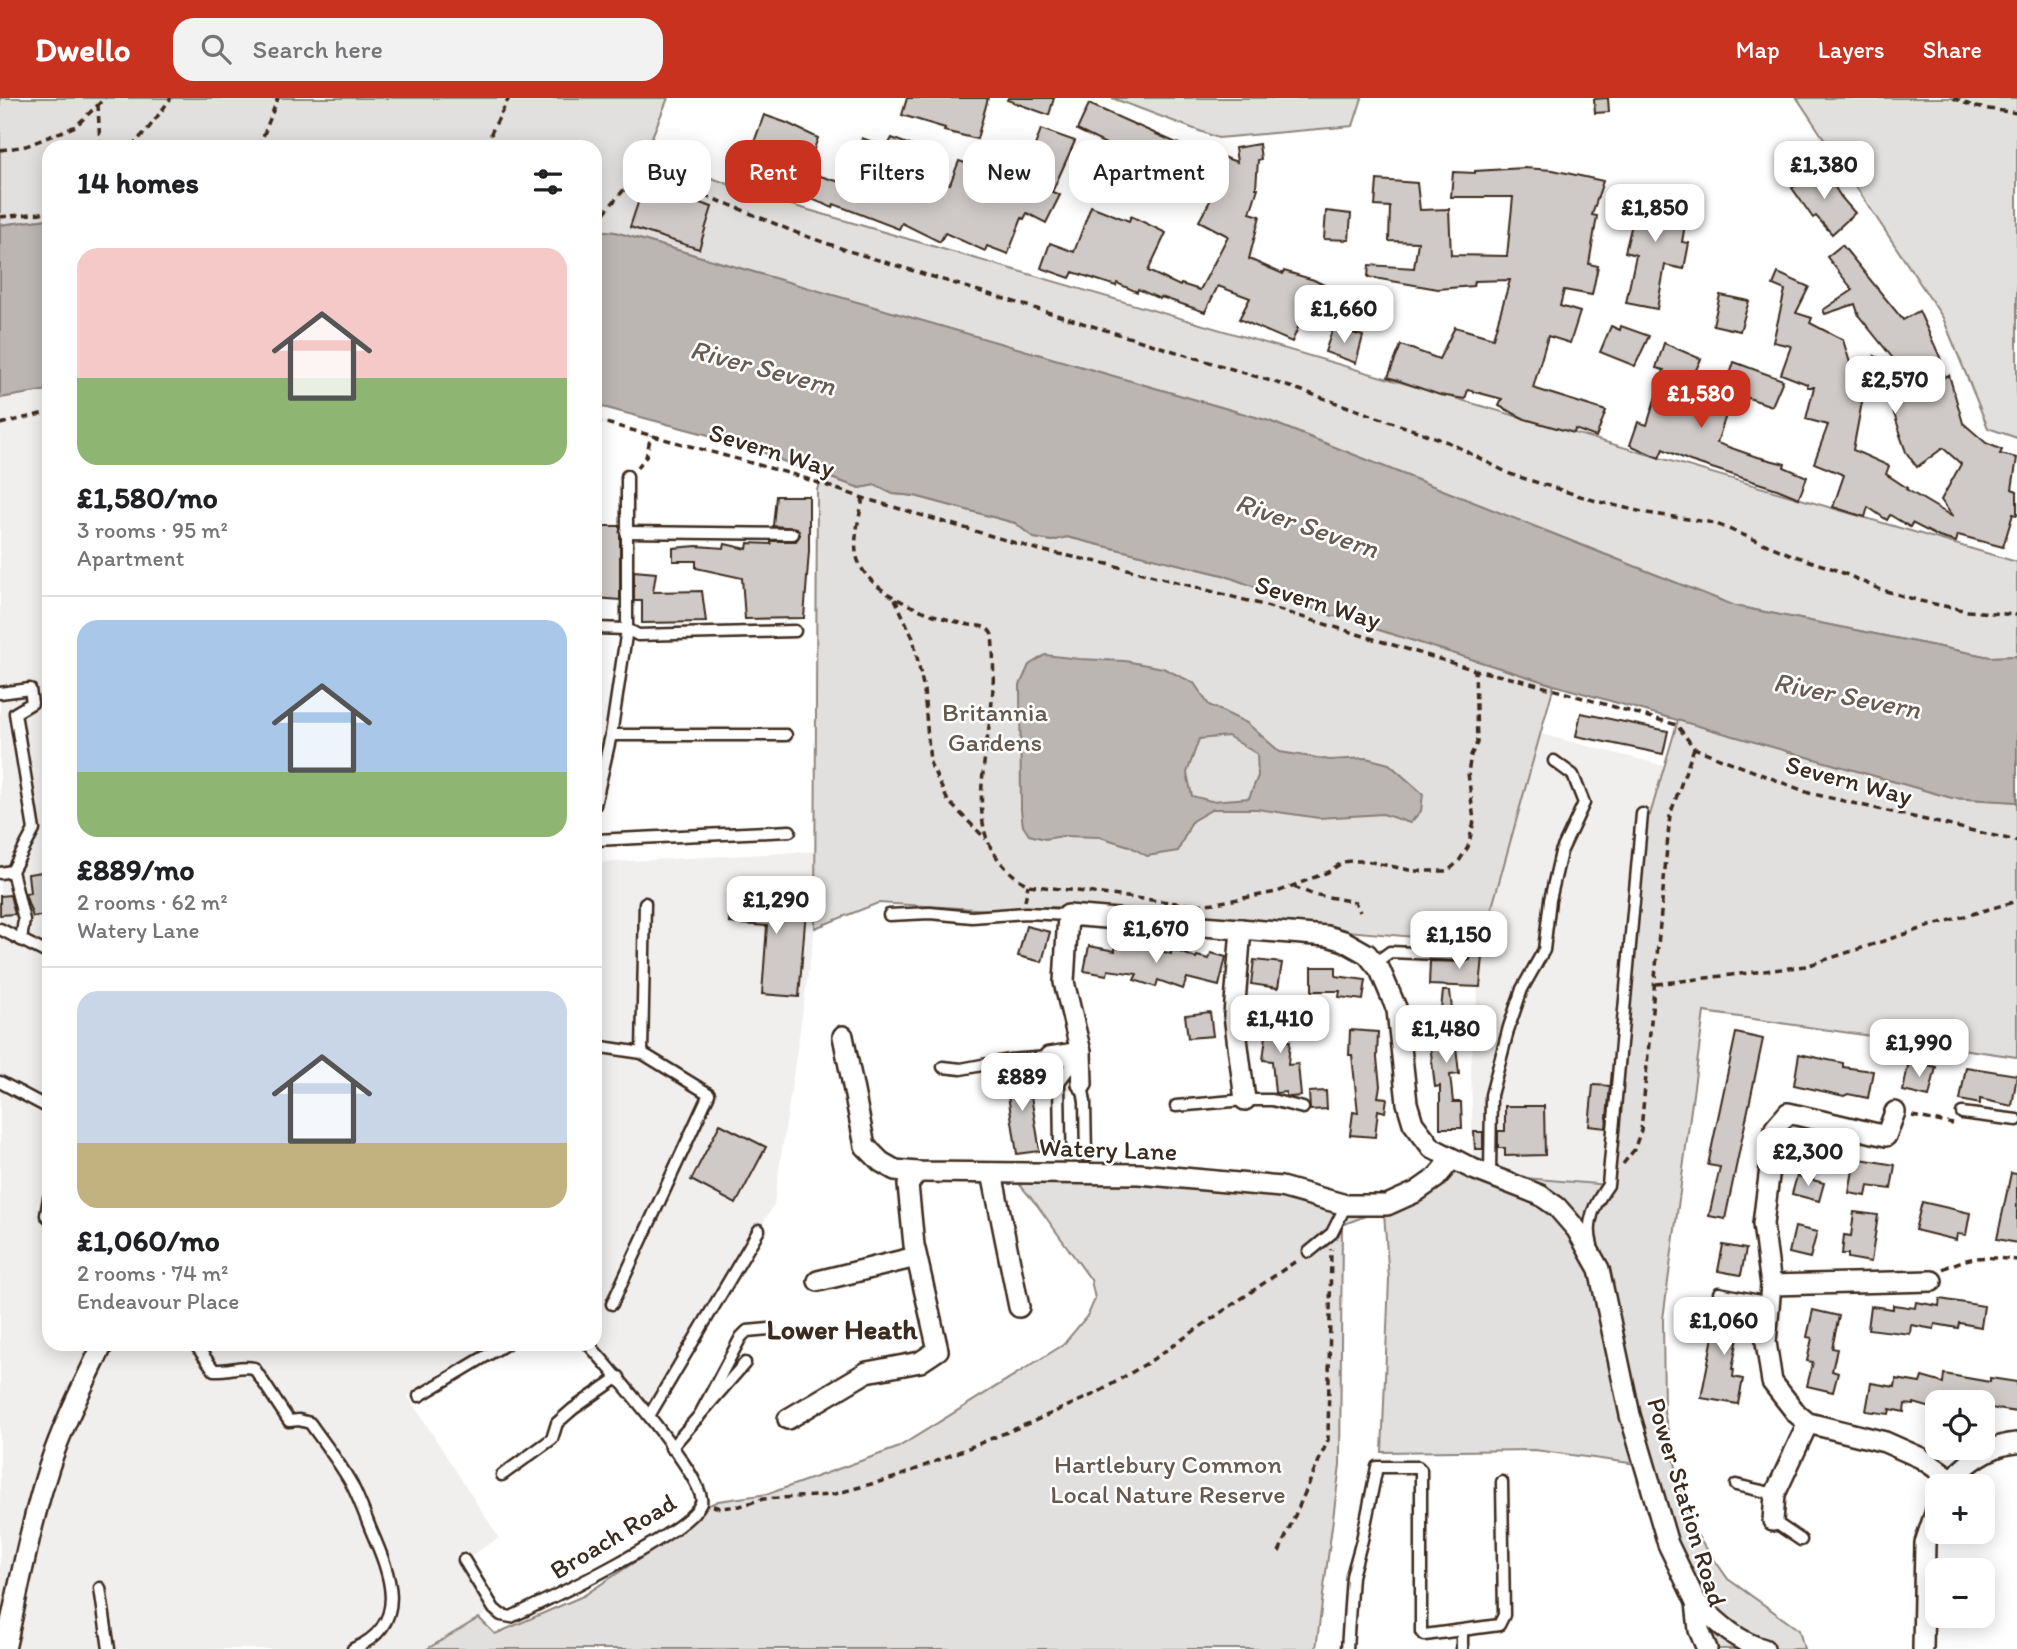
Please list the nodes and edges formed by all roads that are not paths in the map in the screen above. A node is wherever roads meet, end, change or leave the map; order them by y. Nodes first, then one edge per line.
1 (627, 475) road end
2 (626, 532) junction
3 (793, 534) dead end
4 (602, 628) edge
5 (627, 629) junction
6 (795, 631) dead end
7 (0, 694) edge
8 (611, 735) junction
9 (786, 735) dead end
10 (1554, 761) dead end
11 (602, 774) edge
12 (1642, 814) dead end
13 (790, 831) dead end
14 (602, 840) edge
15 (12, 871) junction
16 (0, 873) edge
17 (645, 903) dead end
18 (889, 915) dead end
19 (1068, 915) junction
20 (0, 929) edge
21 (1241, 929) junction
22 (21, 940) junction
23 (42, 950) edge
24 (1464, 955) dead end
25 (1374, 963) junction
26 (843, 1035) dead end
27 (602, 1047) edge
28 (1081, 1052) junction
29 (642, 1053) junction
30 (1049, 1057) joint
31 (943, 1067) dead end
32 (0, 1082) edge
33 (1082, 1084) joint
34 (1245, 1100) junction
35 (42, 1104) edge
36 (1176, 1106) dead end
37 (1303, 1108) dead end
38 (1895, 1112) dead end
39 (1962, 1113) dead end
40 (2017, 1120) edge
41 (1060, 1148) dead end
42 (1086, 1156) dead end
43 (1452, 1159) junction
44 (917, 1172) junction
45 (992, 1172) junction
46 (1490, 1175) junction
47 (1346, 1205) junction
48 (759, 1230) dead end
49 (1309, 1252) road end
50 (916, 1257) junction
51 (1599, 1269) junction
52 (818, 1281) dead end
53 (1932, 1281) road end
54 (1719, 1293) dead end
55 (1770, 1294) junction
56 (612, 1304) dead end
57 (1019, 1307) dead end
58 (769, 1329) dead end
59 (100, 1351) edge
60 (200, 1351) edge
61 (494, 1351) edge
62 (595, 1351) edge
63 (745, 1363) dead end
64 (619, 1377) junction
65 (419, 1396) dead end
66 (649, 1416) junction
67 (698, 1418) junction
68 (788, 1419) dead end
69 (1808, 1423) junction
70 (2017, 1443) edge
71 (671, 1448) junction
72 (1940, 1474) edge
73 (1960, 1474) edge
74 (502, 1475) dead end
75 (1502, 1482) dead end
76 (1736, 1485) dead end
77 (1775, 1494) junction
78 (1773, 1521) joint
79 (1801, 1540) dead end
80 (1925, 1543) edge
81 (464, 1560) dead end
82 (100, 1588) dead end
83 (1696, 1602) junction
84 (1462, 1631) junction
85 (5, 1649) edge
86 (109, 1649) edge
87 (353, 1649) edge
88 (1348, 1649) edge
89 (1462, 1649) edge
90 (1707, 1649) edge
91 (1764, 1649) edge
92 (1923, 1649) edge

1 - 2 lane
2 - 3 lane
2 - 5 lane
4 - 5 lane
5 - 6 lane
5 - 8 lane
7 - 15 lane
8 - 9 lane
8 - 11 lane
10 - 46 lane
12 - 51 lane
13 - 14 lane
15 - 16 lane
15 - 22 lane
17 - 29 lane
18 - 19 lane
19 - 21 street
19 - 28 street
20 - 22 lane
21 - 25 street
21 - 34 street
22 - 23 lane
24 - 25 lane
25 - 43 street
26 - 44 street, Watery Lane
27 - 29 lane
28 - 30 street
28 - 33 street
28 - 41 lane
29 - 56 lane
30 - 31 lane
32 - 35 lane
33 - 42 lane
34 - 36 lane
34 - 37 lane
38 - 55 street
39 - 40 lane
43 - 46 street, Power Station Road
43 - 47 street, Watery Lane
44 - 45 street, Watery Lane
44 - 50 street
45 - 47 street, Watery Lane
45 - 57 street
46 - 51 street, Power Station Road
47 - 49 lane
48 - 66 lane
50 - 52 street
50 - 68 street
51 - 83 street, Power Station Road
53 - 55 street
54 - 55 lane
55 - 69 street
58 - 67 lane
59 - 85 street
60 - 87 lane
61 - 65 lane
62 - 64 lane, Broach Road
63 - 67 lane
64 - 66 lane, Broach Road
64 - 74 lane
66 - 71 lane, Broach Road
67 - 71 lane
69 - 72 street
69 - 77 street
70 - 73 street
71 - 81 lane, Broach Road
75 - 84 lane
76 - 77 lane
77 - 78 street
78 - 79 lane
80 - 92 street
82 - 86 lane
83 - 90 street, Power Station Road
83 - 91 street
84 - 88 lane
84 - 89 lane

